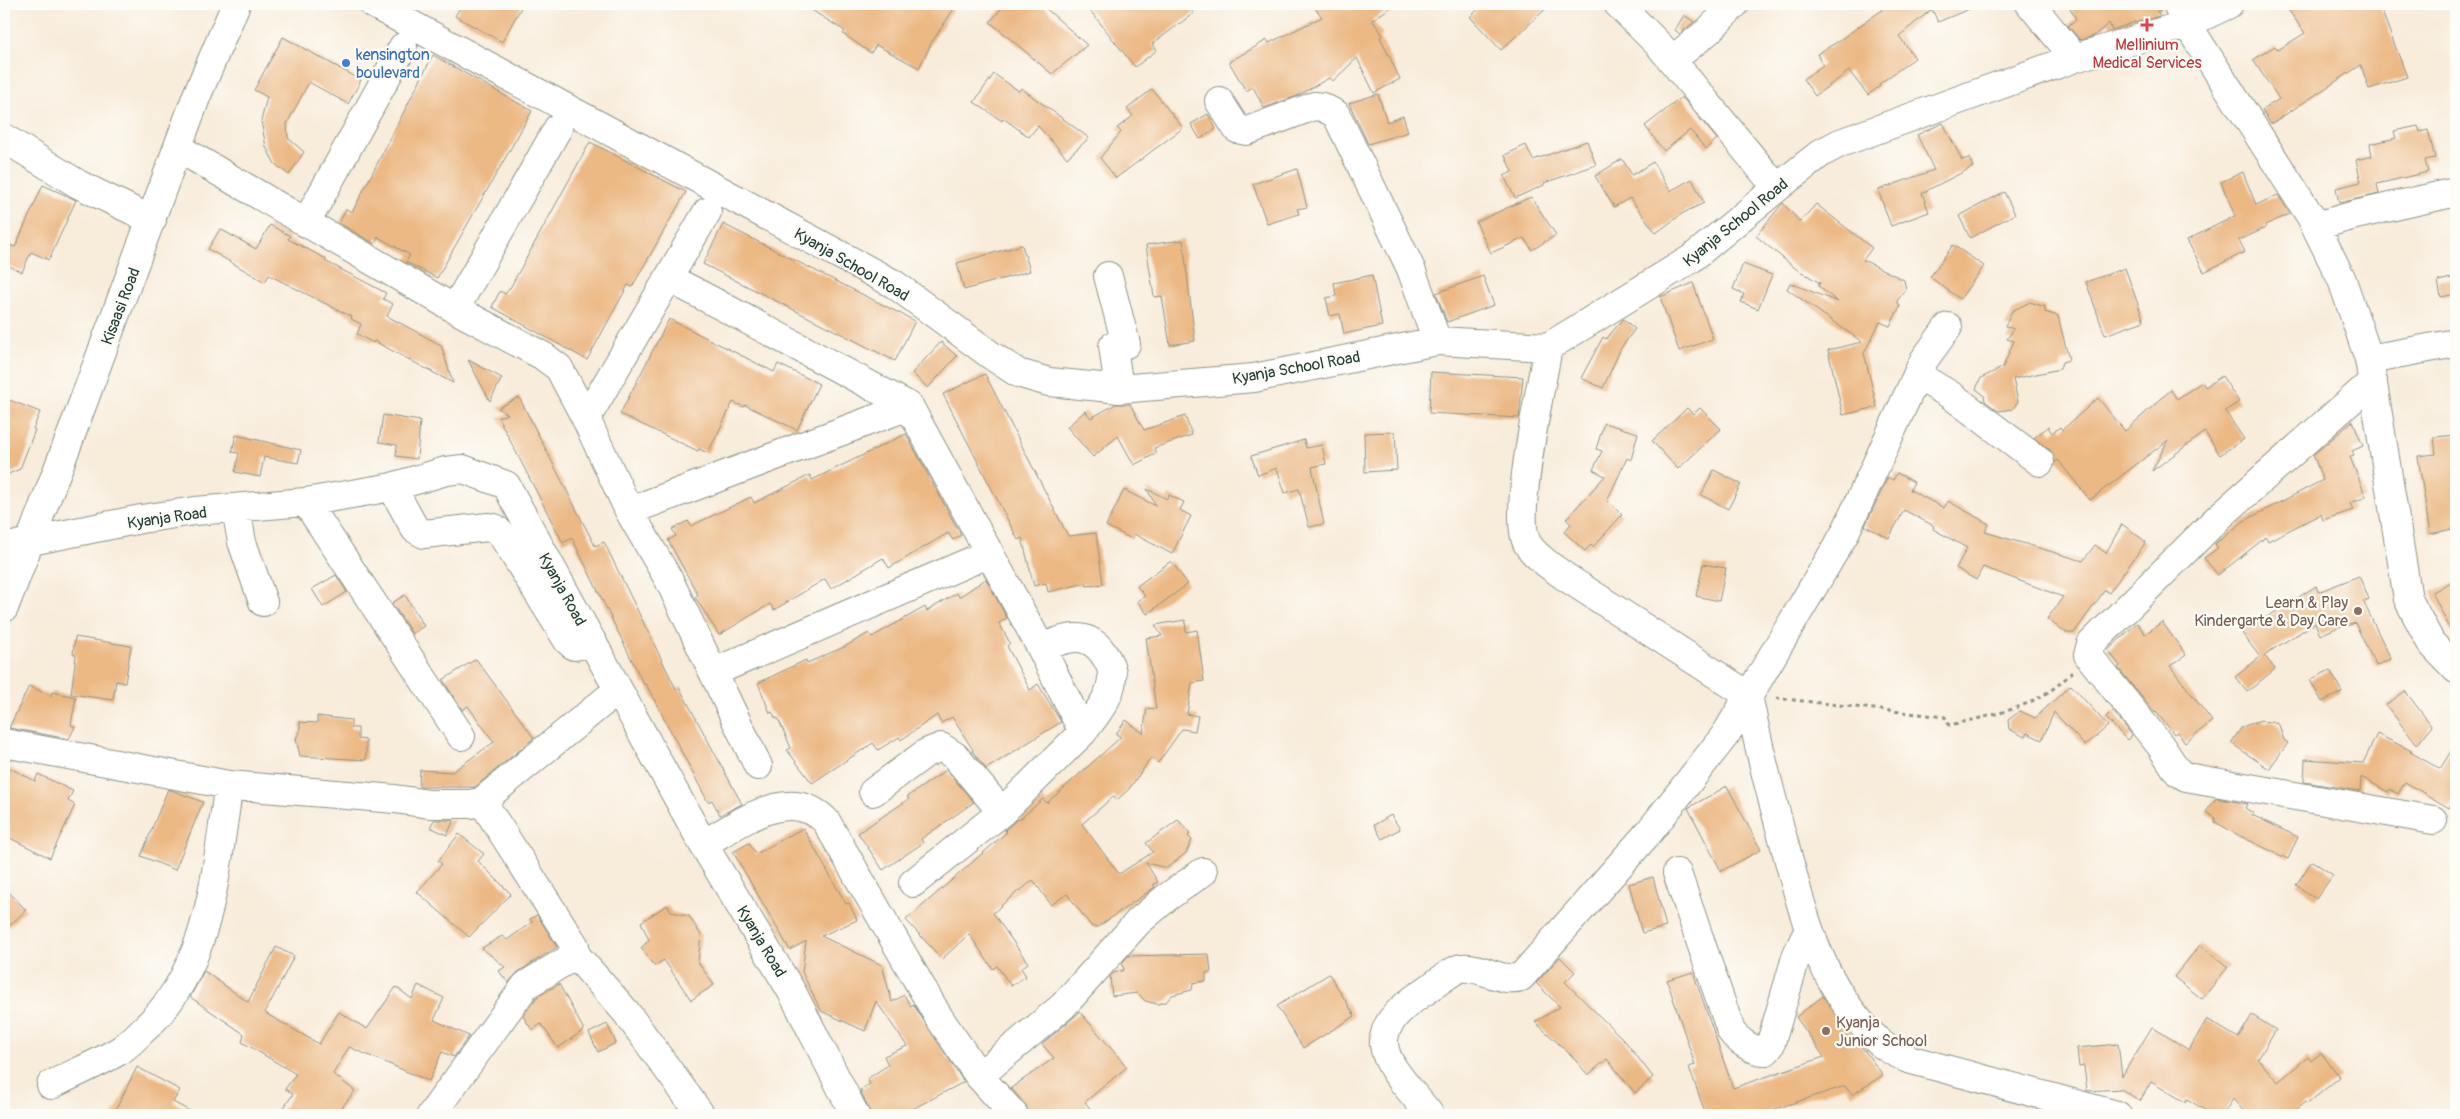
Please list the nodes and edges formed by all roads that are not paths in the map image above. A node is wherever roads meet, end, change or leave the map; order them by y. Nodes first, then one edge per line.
1 (236, 4) edge
2 (373, 4) edge
3 (1618, 4) edge
4 (1734, 4) edge
5 (2030, 4) edge
6 (2229, 4) edge
7 (2182, 14) edge
8 (403, 47) dead end
9 (2075, 58) junction
10 (1672, 60) junction
11 (1218, 101) dead end
12 (558, 128) dead end
13 (4, 138) edge
14 (178, 148) junction
15 (1777, 188) junction
16 (2456, 192) edge
17 (707, 212) dead end
18 (152, 220) junction
19 (306, 222) junction
20 (2316, 226) junction
21 (1108, 276) dead end
22 (668, 278) junction
23 (455, 309) junction
24 (1948, 327) dead end
25 (1437, 341) junction
26 (2456, 343) edge
27 (1548, 347) junction
28 (2371, 370) junction
29 (1917, 374) junction
30 (1119, 389) junction
31 (909, 406) junction
32 (586, 419) junction
33 (2040, 462) dead end
34 (392, 487) junction
35 (306, 502) junction
36 (236, 508) junction
37 (628, 511) junction
38 (31, 541) junction
39 (4, 549) edge
40 (990, 553) junction
41 (263, 602) dead end
42 (4, 608) edge
43 (593, 643) junction
44 (1041, 648) junction
45 (2456, 669) edge
46 (714, 672) junction
47 (618, 690) junction
48 (1748, 694) junction
49 (1083, 732) junction
50 (461, 736) dead end
51 (4, 743) edge
52 (758, 766) dead end
53 (229, 785) junction
54 (873, 792) dead end
55 (482, 801) junction
56 (1002, 812) junction
57 (2433, 820) dead end
58 (703, 844) junction
59 (1203, 872) dead end
60 (1677, 873) dead end
61 (913, 882) dead end
62 (1808, 931) junction
63 (573, 952) junction
64 (979, 1076) junction
65 (50, 1085) dead end
66 (430, 1115) edge
67 (701, 1115) edge
68 (855, 1115) edge
69 (1014, 1115) edge
70 (1430, 1115) edge
71 (2117, 1115) edge

1 - 14 street, Kisaasi Road
2 - 30 street, Kyanja School Road
3 - 10 street
4 - 10 street
5 - 9 street
6 - 7 street, Kyanja School Road
7 - 9 street, Kyanja School Road
7 - 20 street
8 - 19 street
9 - 15 street, Kyanja School Road
10 - 15 street
11 - 25 street
12 - 23 street
13 - 18 street
14 - 18 street, Kisaasi Road
14 - 19 street
15 - 27 street, Kyanja School Road
16 - 20 street
17 - 22 street
18 - 38 street, Kisaasi Road
19 - 23 street
20 - 28 street
21 - 30 street
22 - 31 street
22 - 32 street
23 - 32 street
24 - 29 street
25 - 27 street, Kyanja School Road
25 - 30 street, Kyanja School Road
26 - 28 street
27 - 48 street
28 - 45 street
28 - 57 street
29 - 33 street
29 - 48 street
31 - 37 street
31 - 40 street
32 - 37 street
34 - 35 street, Kyanja Road
34 - 43 street
34 - 43 street, Kyanja Road
35 - 36 street, Kyanja Road
35 - 50 street
36 - 38 street, Kyanja Road
36 - 41 street
37 - 46 street
38 - 39 street, Kyanja Road
38 - 42 street, Kisaasi Road
40 - 44 street
40 - 46 street
43 - 47 street, Kyanja Road
44 - 49 street
44 - 49 street
46 - 52 street
47 - 55 street
47 - 58 street, Kyanja Road
48 - 62 street
48 - 70 street
49 - 56 street
51 - 53 street
53 - 55 street
53 - 65 street
54 - 56 street
55 - 63 street
56 - 61 street
58 - 64 street
58 - 68 street, Kyanja Road
59 - 64 street
60 - 62 street
62 - 71 street
63 - 66 street
63 - 67 street
64 - 69 street

